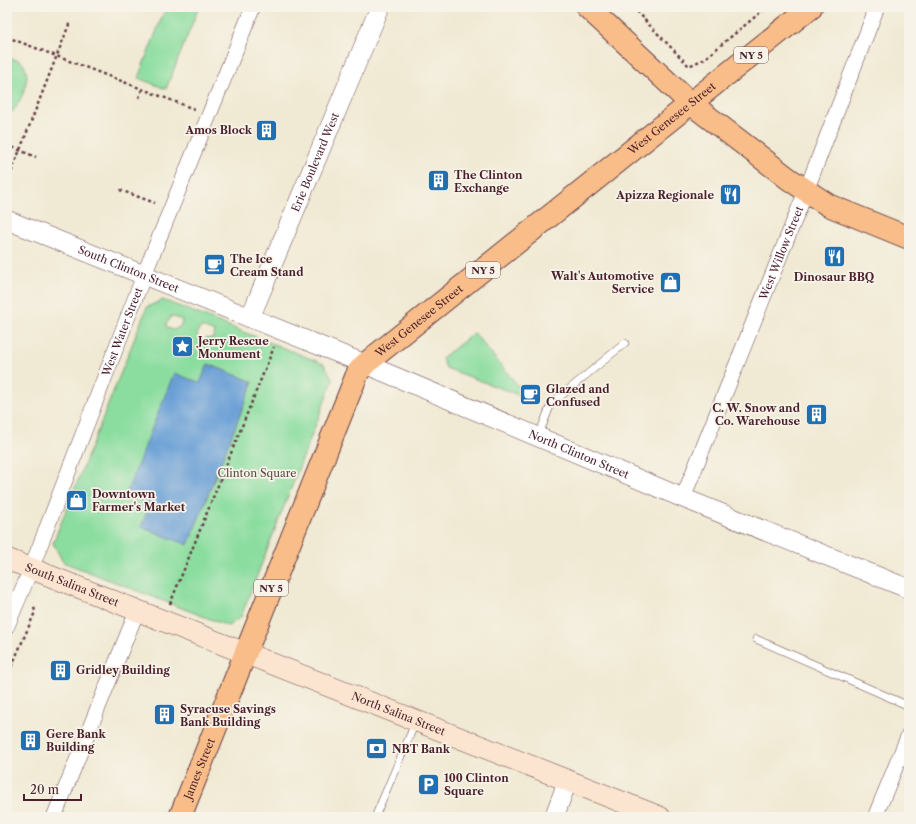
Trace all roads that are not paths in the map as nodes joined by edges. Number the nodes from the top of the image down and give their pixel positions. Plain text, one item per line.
1 (253, 7) edge
2 (380, 7) edge
3 (587, 7) edge
4 (812, 7) edge
5 (877, 7) edge
6 (690, 103) junction
7 (806, 191) junction
8 (7, 220) edge
9 (909, 238) edge
10 (144, 275) junction
11 (250, 318) junction
12 (625, 343) dead end
13 (365, 364) junction
14 (538, 437) junction
15 (683, 498) junction
16 (7, 559) edge
17 (31, 569) junction
18 (909, 589) edge
19 (137, 611) junction
20 (7, 626) edge
21 (756, 639) dead end
22 (245, 653) junction
23 (909, 706) edge
24 (416, 720) junction
25 (909, 734) edge
26 (568, 780) junction
27 (54, 817) edge
28 (180, 817) edge
29 (375, 817) edge
30 (554, 817) edge
31 (660, 817) edge
32 (875, 817) edge

1 - 10 street, West Water Street
2 - 11 street, Erie Boulevard West
3 - 6 main road
4 - 6 main road, West Genesee Street / NY 5
5 - 7 street, West Willow Street
6 - 7 main road
6 - 13 main road, West Genesee Street / NY 5
7 - 9 main road
7 - 15 street, West Willow Street
8 - 10 street, South Clinton Street
10 - 11 street, South Clinton Street
10 - 17 street, West Water Street
11 - 13 street, North Clinton Street
12 - 14 lane
13 - 14 street, North Clinton Street
13 - 22 main road, West Genesee Street / NY 5
14 - 15 street, North Clinton Street
15 - 18 street, North Clinton Street
16 - 17 main road, South Salina Street
17 - 19 main road, South Salina Street
17 - 20 street, West Water Street
19 - 22 main road, North Salina Street
19 - 27 street
21 - 23 lane
22 - 24 main road, North Salina Street
22 - 28 main road, James Street / NY 5
24 - 26 main road, North Salina Street
24 - 29 lane
25 - 32 street
26 - 30 street
26 - 31 main road, North Salina Street

